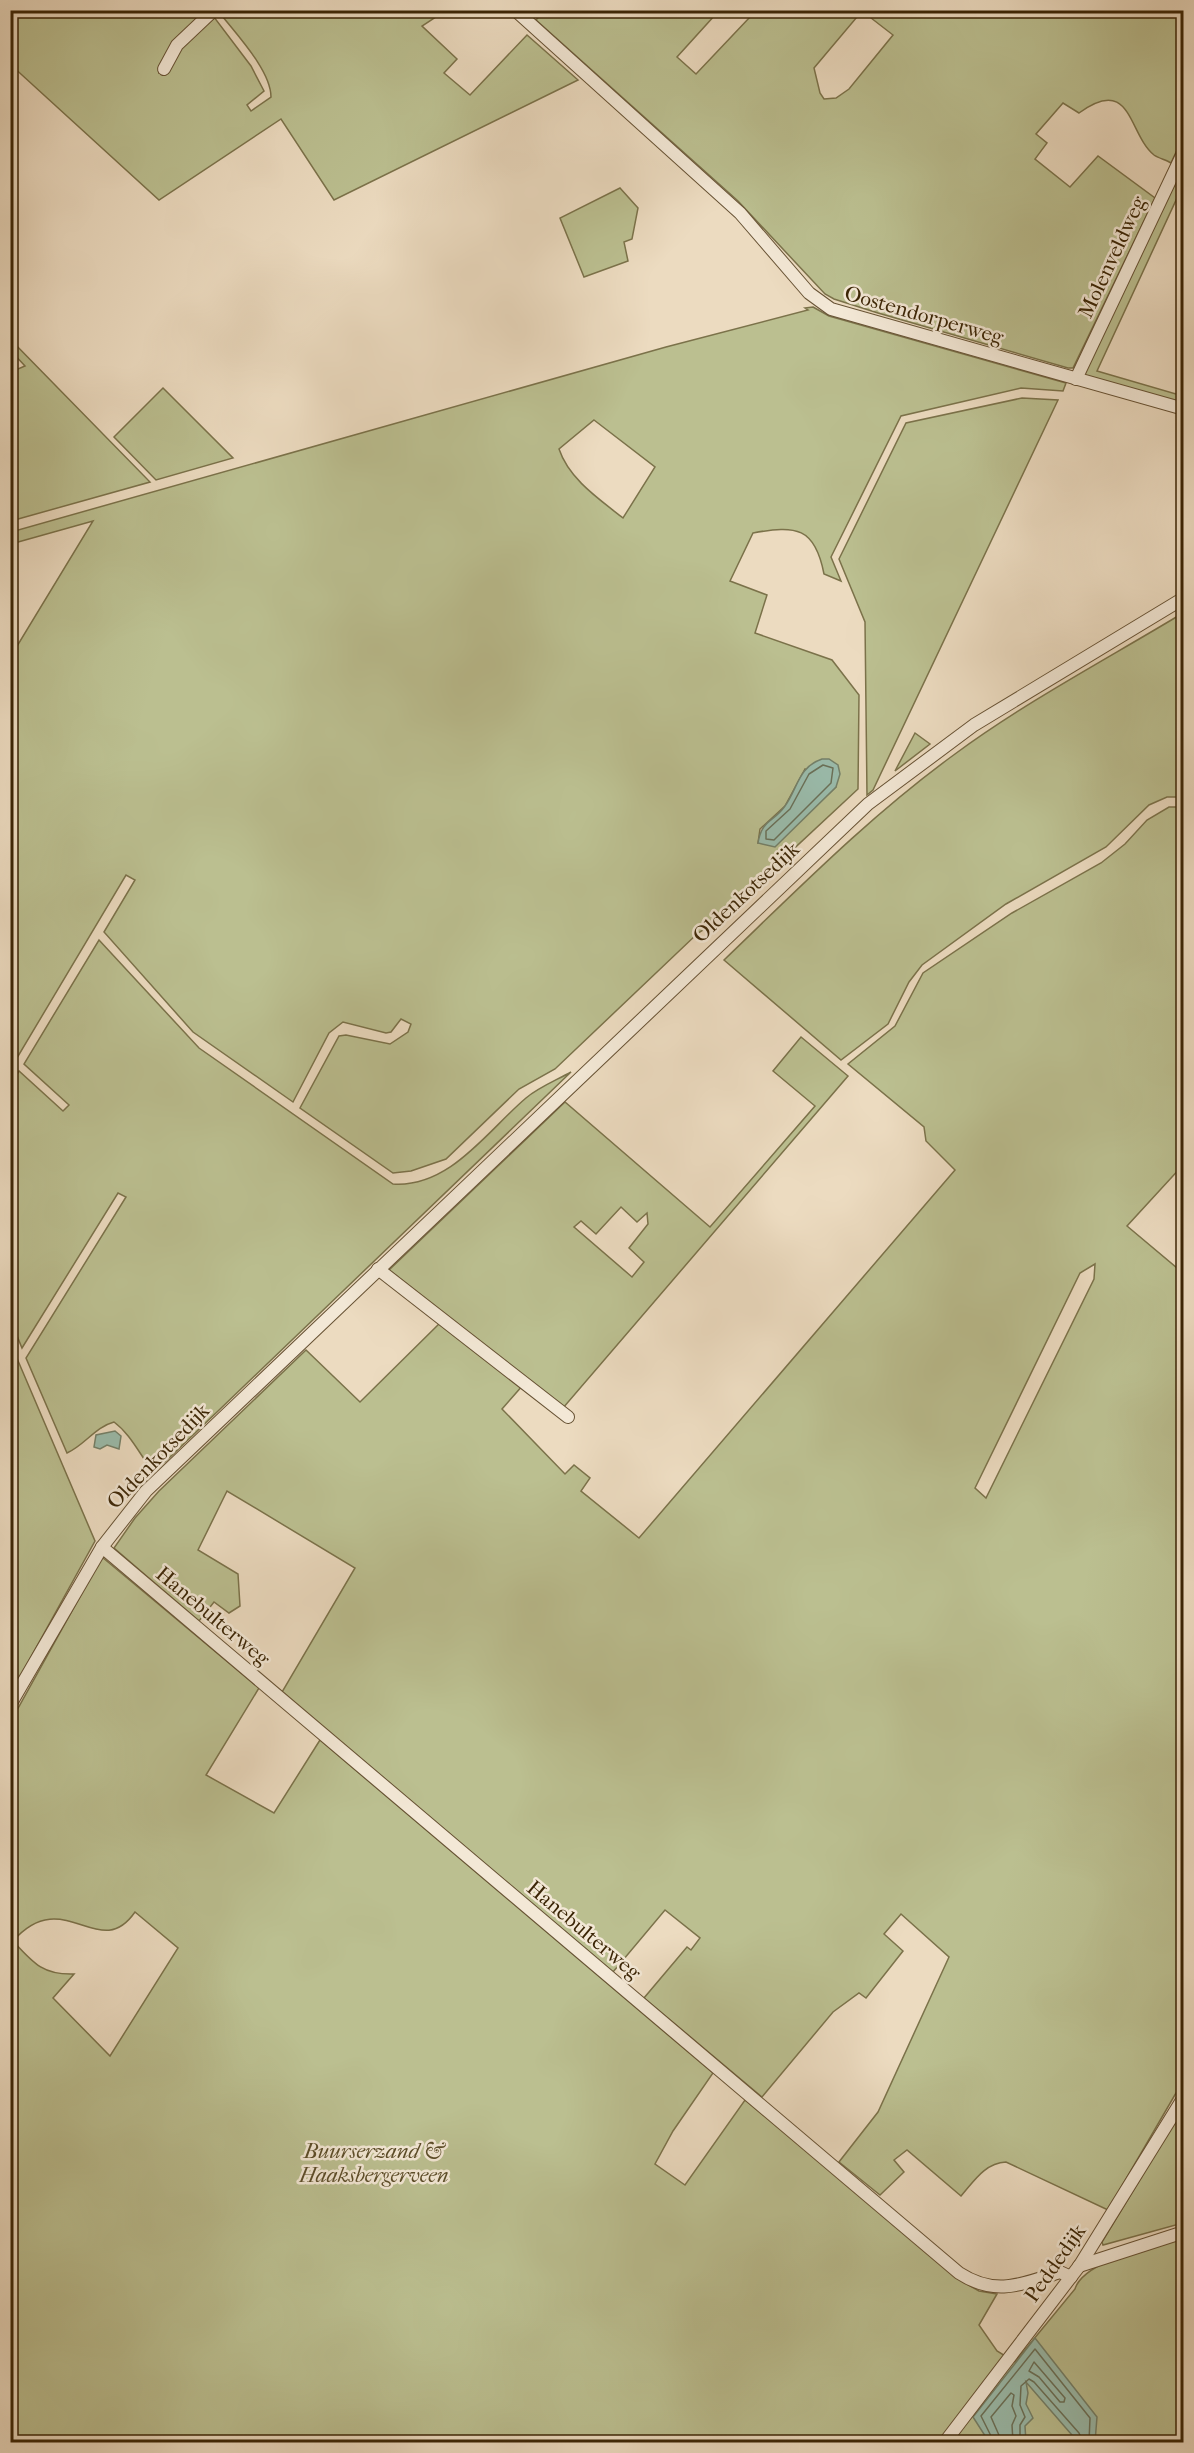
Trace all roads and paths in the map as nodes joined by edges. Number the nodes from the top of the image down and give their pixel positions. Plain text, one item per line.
1 (214, 10) edge
2 (515, 10) edge
3 (164, 69) dead end
4 (1184, 151) edge
5 (1076, 379) junction
6 (1184, 409) edge
7 (1184, 598) edge
8 (378, 1269) junction
9 (568, 1417) dead end
10 (102, 1547) junction
11 (10, 1705) edge
12 (1184, 2097) edge
13 (1184, 2232) edge
14 (1080, 2265) junction
15 (1066, 2275) junction
16 (945, 2442) edge

1 - 3 street
2 - 5 street, Oostendorperweg
4 - 5 street, Molenveldweg
5 - 6 street, Oostendorperweg
7 - 8 street, Oldenkotsedijk
8 - 9 street
8 - 10 street, Oldenkotsedijk
10 - 11 street, Oldenkotsedijk
10 - 15 street, Hanebulterweg
12 - 14 street, Peddedijk
13 - 14 street
14 - 15 street, Peddedijk
15 - 16 street, Peddedijk

